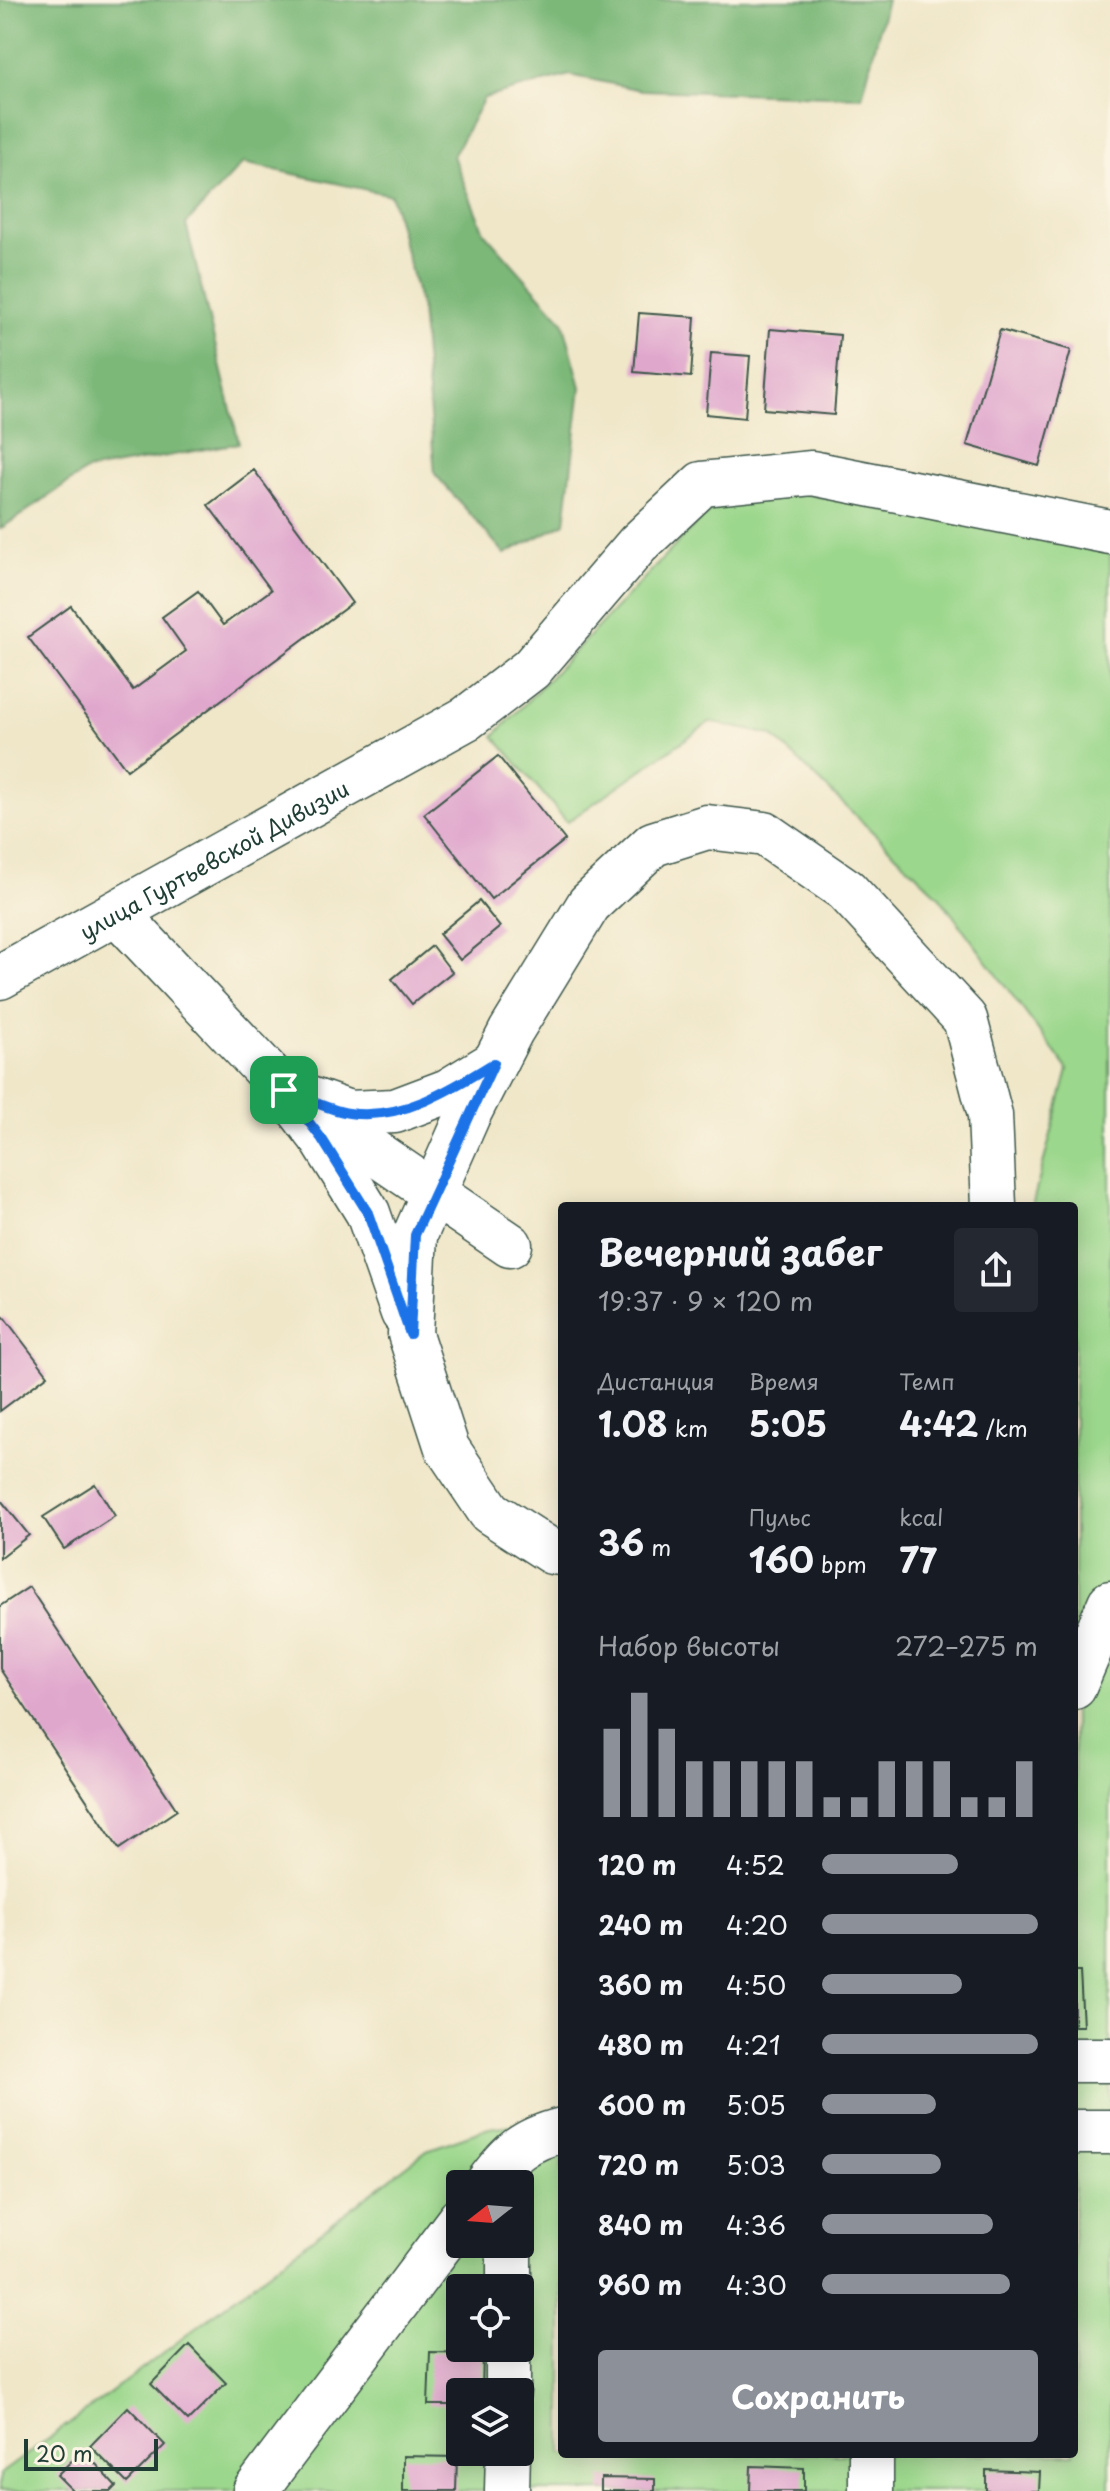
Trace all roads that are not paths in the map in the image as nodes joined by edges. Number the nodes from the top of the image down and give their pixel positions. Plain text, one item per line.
1 (1110, 532) edge
2 (117, 913) junction
3 (0, 977) edge
4 (494, 1063) junction
5 (284, 1090) junction
6 (434, 1193) junction
7 (994, 1202) edge
8 (510, 1245) dead end
9 (410, 1334) junction
10 (558, 1553) edge
11 (1110, 1603) edge
12 (1078, 1678) edge
13 (1078, 2060) edge
14 (1110, 2060) edge
15 (558, 2131) edge
16 (1078, 2132) edge
17 (1110, 2132) edge
18 (506, 2170) edge
19 (446, 2238) edge
20 (871, 2458) edge
21 (508, 2466) edge
22 (255, 2491) edge
23 (507, 2491) edge
24 (871, 2491) edge

1 - 2 street, улица Гуртьевской Дивизии
2 - 3 street, улица Гуртьевской Дивизии
2 - 5 street
4 - 5 street
4 - 6 street
4 - 7 street
5 - 6 street
5 - 9 street
6 - 8 street
6 - 9 street
9 - 10 street
11 - 12 street
13 - 14 street
15 - 18 street
16 - 17 street
19 - 22 street
20 - 24 street
21 - 23 street

